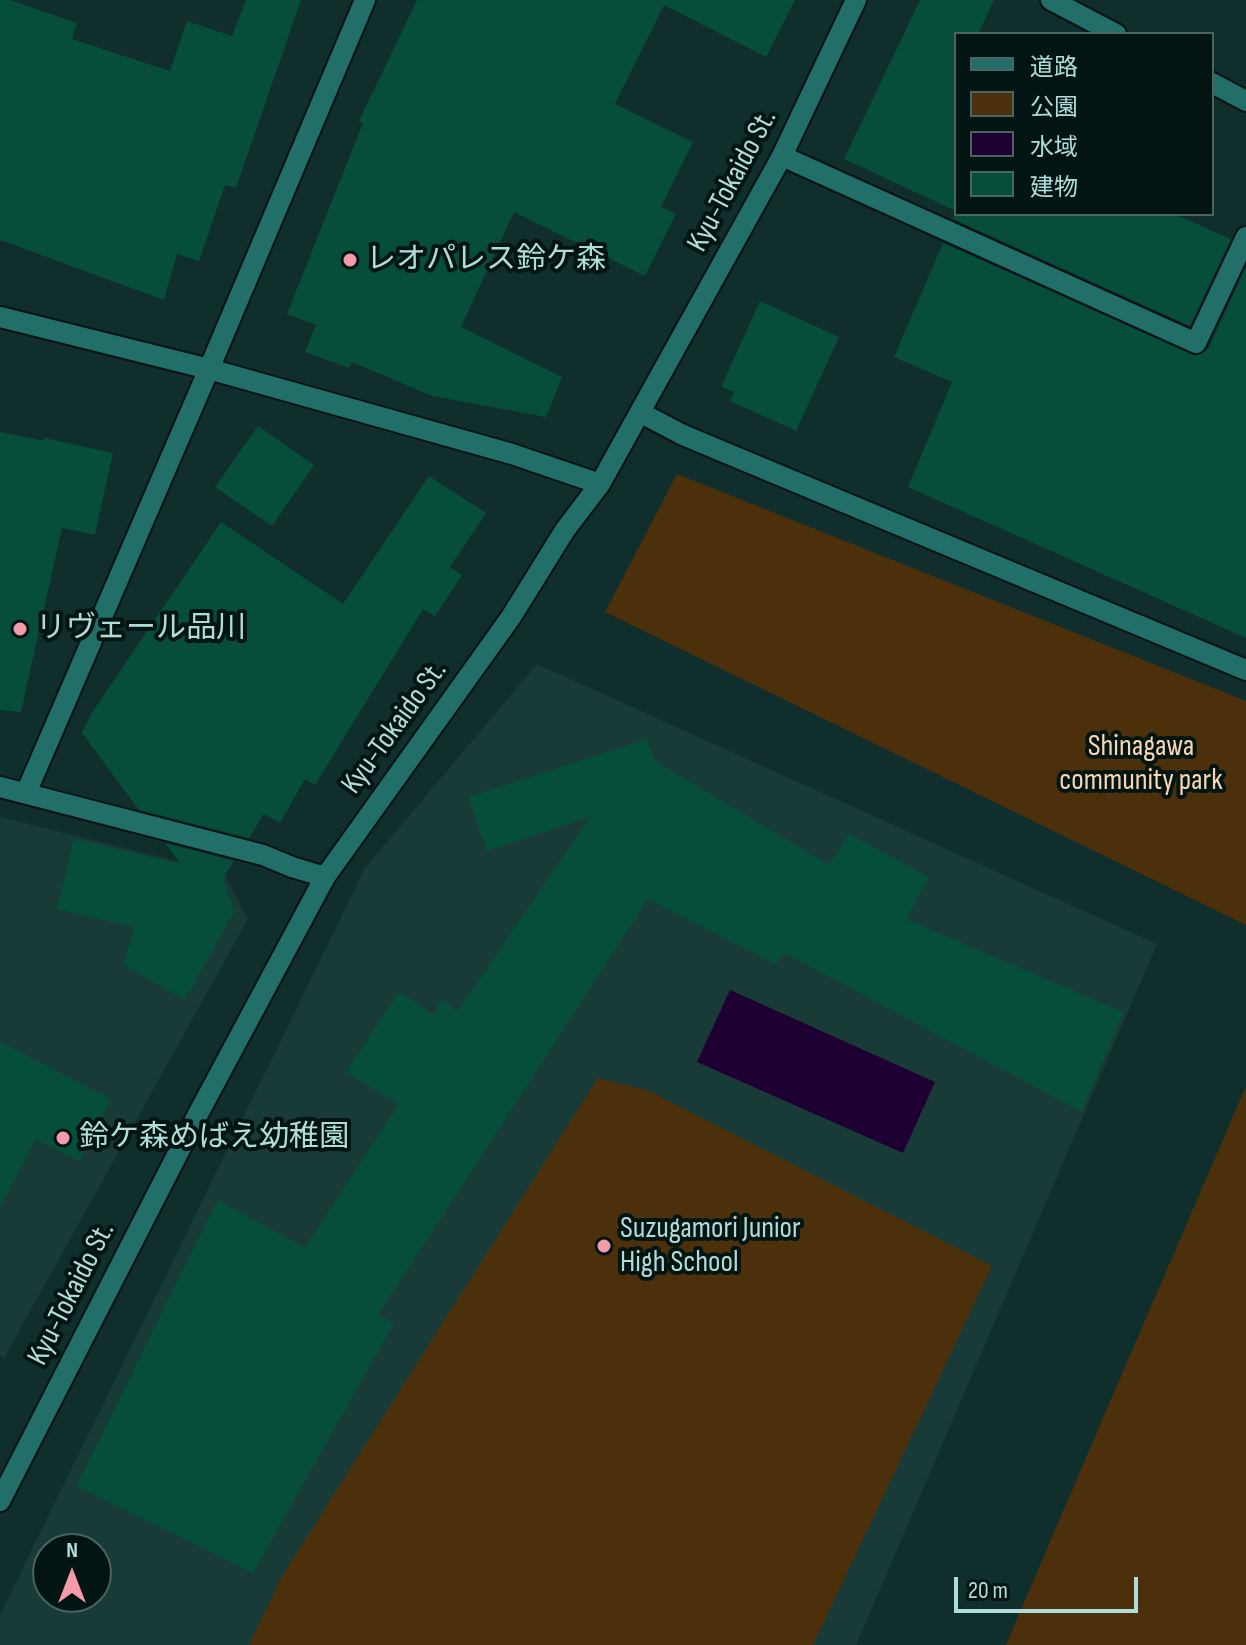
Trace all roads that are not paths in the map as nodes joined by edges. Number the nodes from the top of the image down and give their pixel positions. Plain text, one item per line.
1 (365, 0) edge
2 (856, 0) edge
3 (1051, 0) edge
4 (1112, 32) edge
5 (1214, 84) edge
6 (1246, 101) edge
7 (782, 156) junction
8 (1246, 237) edge
9 (0, 317) edge
10 (209, 369) junction
11 (641, 413) junction
12 (600, 484) junction
13 (1246, 670) edge
14 (0, 787) edge
15 (26, 793) junction
16 (325, 877) junction
17 (0, 1501) edge

1 - 10 street
2 - 7 street, Kyu-Tokaido St.
3 - 4 street
5 - 6 street
7 - 8 street
7 - 11 street, Kyu-Tokaido St.
9 - 10 street
10 - 12 street
10 - 15 street
11 - 12 street, Kyu-Tokaido St.
11 - 13 street
12 - 16 street, Kyu-Tokaido St.
14 - 15 street
15 - 16 street
16 - 17 street, Kyu-Tokaido St.

